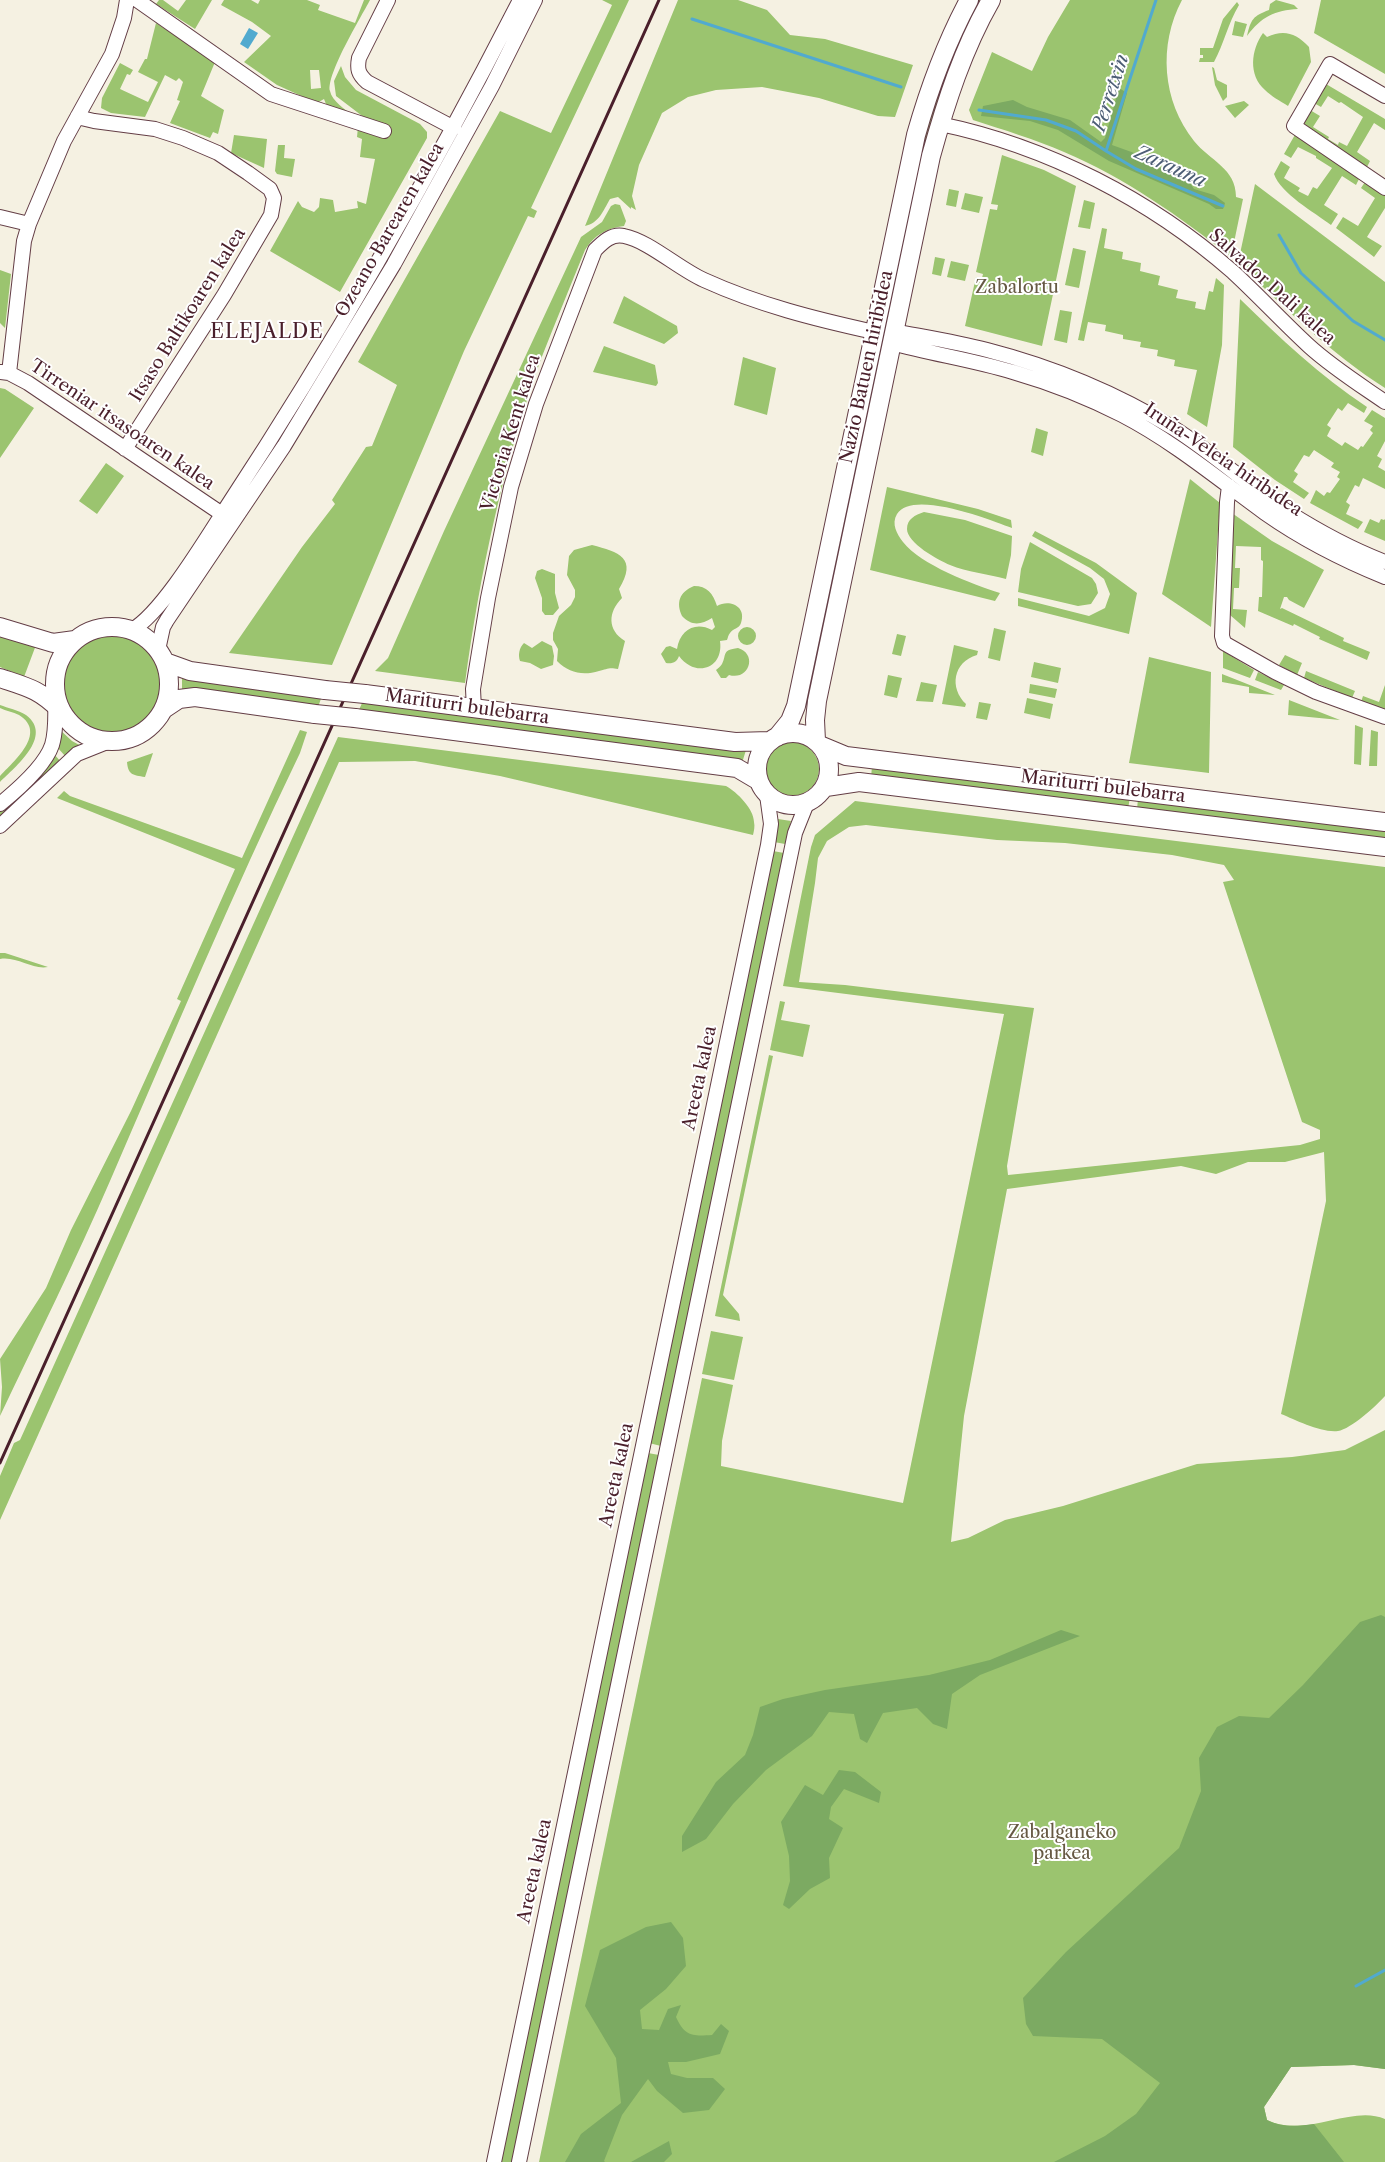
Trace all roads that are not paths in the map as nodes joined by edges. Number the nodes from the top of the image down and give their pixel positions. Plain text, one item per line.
1 (127, 0) edge
2 (137, 0) edge
3 (388, 0) edge
4 (520, 0) edge
5 (535, 0) edge
6 (969, 0) edge
7 (991, 0) edge
8 (1385, 96) edge
9 (77, 117) junction
10 (940, 124) junction
11 (454, 128) junction
12 (384, 132) dead end
13 (1385, 188) edge
14 (0, 217) edge
15 (29, 224) junction
16 (874, 332) junction
17 (893, 337) junction
18 (4, 372) edge
19 (1385, 402) edge
20 (125, 449) junction
21 (1229, 486) junction
22 (222, 514) junction
23 (1385, 562) edge
24 (1385, 577) edge
25 (0, 627) edge
26 (132, 630) junction
27 (75, 640) junction
28 (162, 656) junction
29 (0, 678) edge
30 (58, 703) junction
31 (164, 709) junction
32 (474, 709) junction
33 (1385, 717) edge
34 (773, 739) junction
35 (107, 742) junction
36 (819, 743) junction
37 (826, 786) junction
38 (763, 788) junction
39 (807, 803) junction
40 (0, 804) edge
41 (1385, 822) edge
42 (0, 826) edge
43 (1385, 847) edge
44 (494, 2162) edge
45 (519, 2162) edge

1 - 9 street
2 - 12 street
3 - 11 street
4 - 11 street, Ozeano Barearen kalea
5 - 28 street, Ozeano Barearen kalea
6 - 16 main road, Nazio Batuen hiribidea
7 - 10 main road, Nazio Batuen hiribidea
8 - 13 street
9 - 15 street
9 - 20 street, Itsaso Baltikoaren kalea
10 - 17 main road, Nazio Batuen hiribidea
10 - 19 street, Salvador Dali kalea
11 - 22 street, Ozeano Barearen kalea
14 - 15 street
15 - 18 street
16 - 32 street, Victoria Kent kalea
16 - 34 main road, Nazio Batuen hiribidea
17 - 21 street, Iruña-Veleia hiribidea
17 - 23 street, Iruña-Veleia hiribidea
17 - 36 main road, Nazio Batuen hiribidea
18 - 20 street, Tirreniar itsasoaren kalea
20 - 22 street, Tirreniar itsasoaren kalea
21 - 24 street, Iruña-Veleia hiribidea
21 - 33 street
22 - 26 street, Ozeano Barearen kalea
25 - 27 main road
26 - 27 main road
26 - 28 main road
27 - 30 main road
28 - 31 main road
28 - 32 main road, Mariturri bulebarra, bridge
29 - 30 main road
30 - 35 main road
30 - 40 street
31 - 35 main road
31 - 38 main road, Mariturri bulebarra, bridge
32 - 34 main road, Mariturri bulebarra
34 - 36 main road
34 - 38 main road
35 - 42 street
36 - 37 main road
36 - 41 main road, Mariturri bulebarra
37 - 39 main road
37 - 43 main road, Mariturri bulebarra
38 - 39 main road
38 - 44 street, Areeta kalea
39 - 45 street

